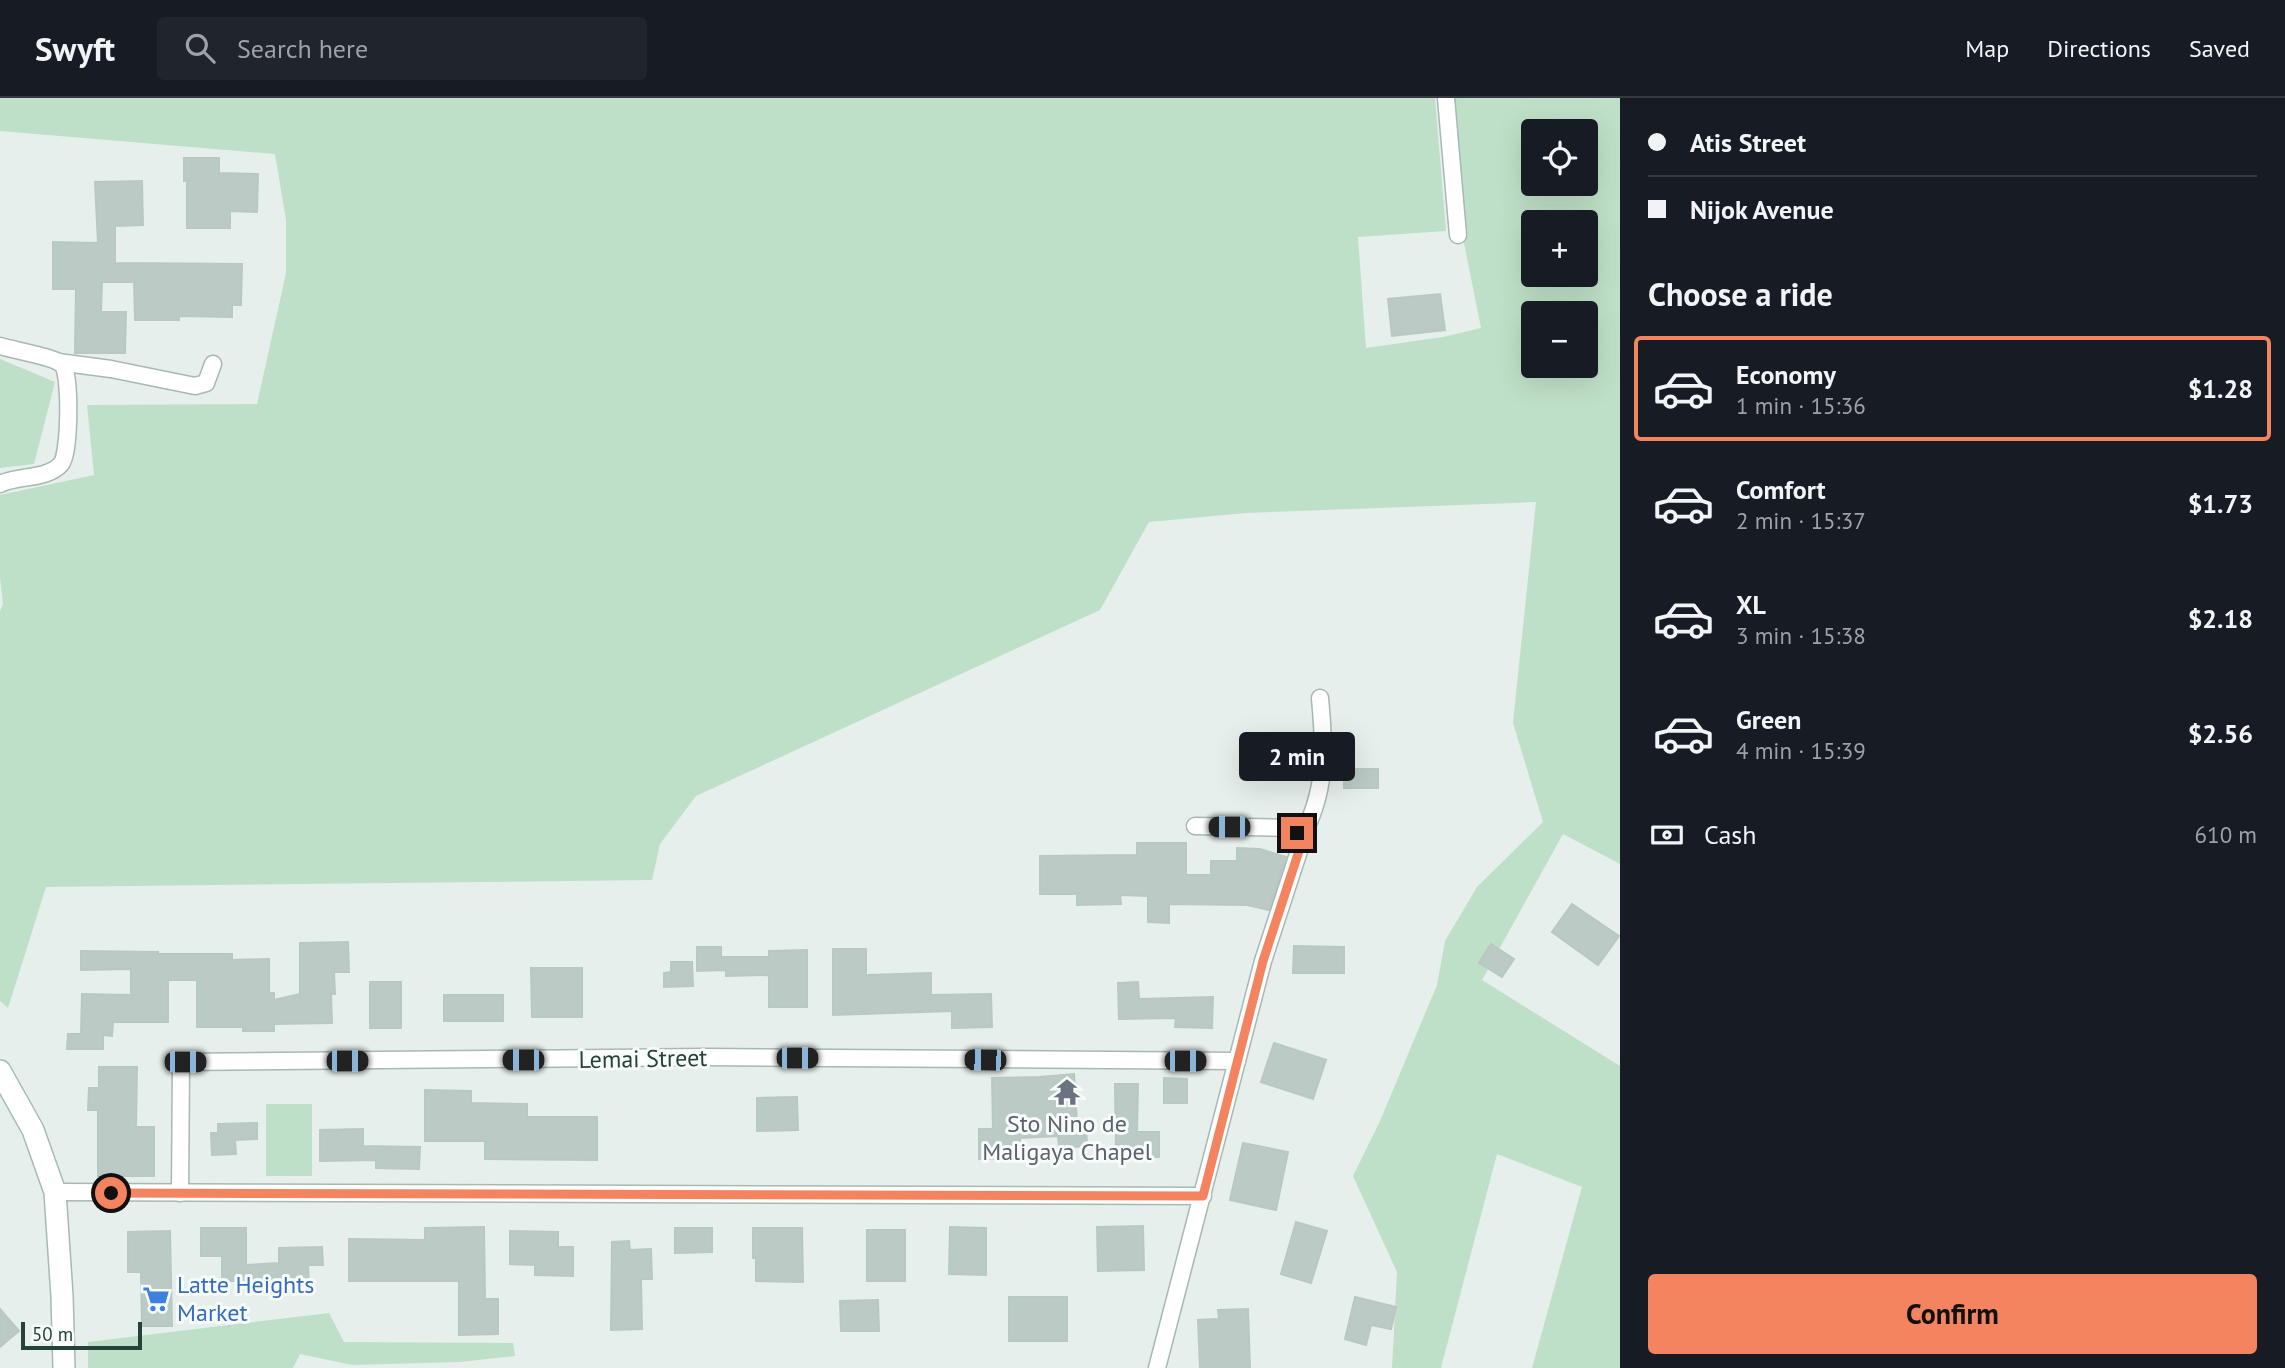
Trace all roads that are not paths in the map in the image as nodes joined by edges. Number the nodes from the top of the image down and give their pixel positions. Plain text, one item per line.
1 (1446, 98) edge
2 (1458, 235) dead end
3 (0, 346) edge
4 (58, 362) junction
5 (213, 364) dead end
6 (0, 484) edge
7 (1320, 698) dead end
8 (1195, 826) dead end
9 (1300, 840) junction
10 (1237, 1061) junction
11 (0, 1071) edge
12 (55, 1192) junction
13 (180, 1193) junction
14 (1203, 1196) junction
15 (64, 1368) edge
16 (1157, 1368) edge

1 - 2 street
3 - 4 street
4 - 5 street
4 - 6 street
7 - 9 street
8 - 9 street
9 - 10 street
10 - 13 street, Lemai Street
10 - 14 street
11 - 12 main road
12 - 13 street
12 - 15 main road
13 - 14 street
14 - 16 street

